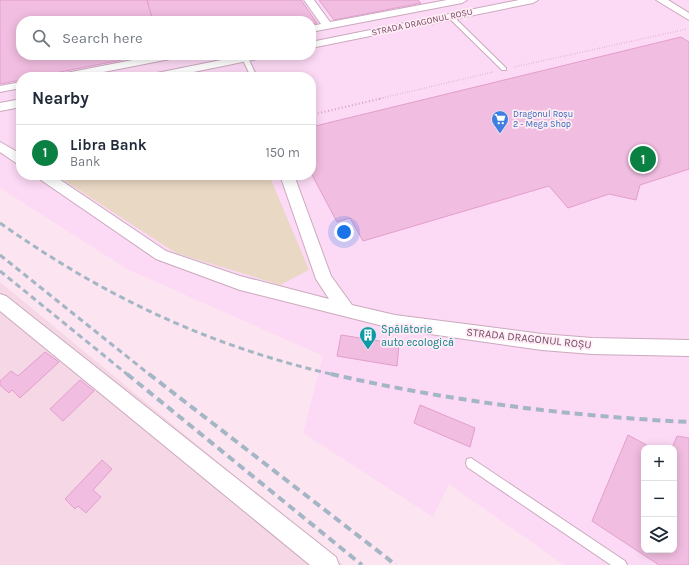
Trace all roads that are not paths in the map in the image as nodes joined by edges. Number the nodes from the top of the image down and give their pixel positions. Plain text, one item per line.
1 (310, 0) edge
2 (462, 0) edge
3 (533, 0) edge
4 (661, 0) edge
5 (426, 3) edge
6 (450, 16) junction
7 (689, 17) edge
8 (327, 26) junction
9 (316, 28) edge
10 (316, 44) edge
11 (149, 60) edge
12 (235, 60) edge
13 (246, 60) edge
14 (504, 70) dead end
15 (87, 72) edge
16 (176, 72) edge
17 (252, 72) edge
18 (16, 86) edge
19 (0, 89) edge
20 (16, 104) edge
21 (0, 107) edge
22 (0, 146) edge
23 (16, 157) edge
24 (53, 180) edge
25 (289, 180) edge
26 (3, 308) edge
27 (348, 311) junction
28 (689, 348) edge
29 (471, 463) dead end
30 (328, 565) edge
31 (621, 565) edge

1 - 8 street
2 - 5 street
3 - 6 street, STRADA DRAGONUL ROȘU
4 - 7 street
5 - 8 street
6 - 10 street, STRADA DRAGONUL ROȘU
6 - 14 lane
8 - 9 street
11 - 15 street
12 - 16 street
13 - 17 lane
18 - 19 street
20 - 21 street
22 - 23 street
24 - 27 street, STRADA DRAGONUL ROȘU
25 - 27 street
26 - 30 street
27 - 28 street, STRADA DRAGONUL ROȘU
29 - 31 lane

